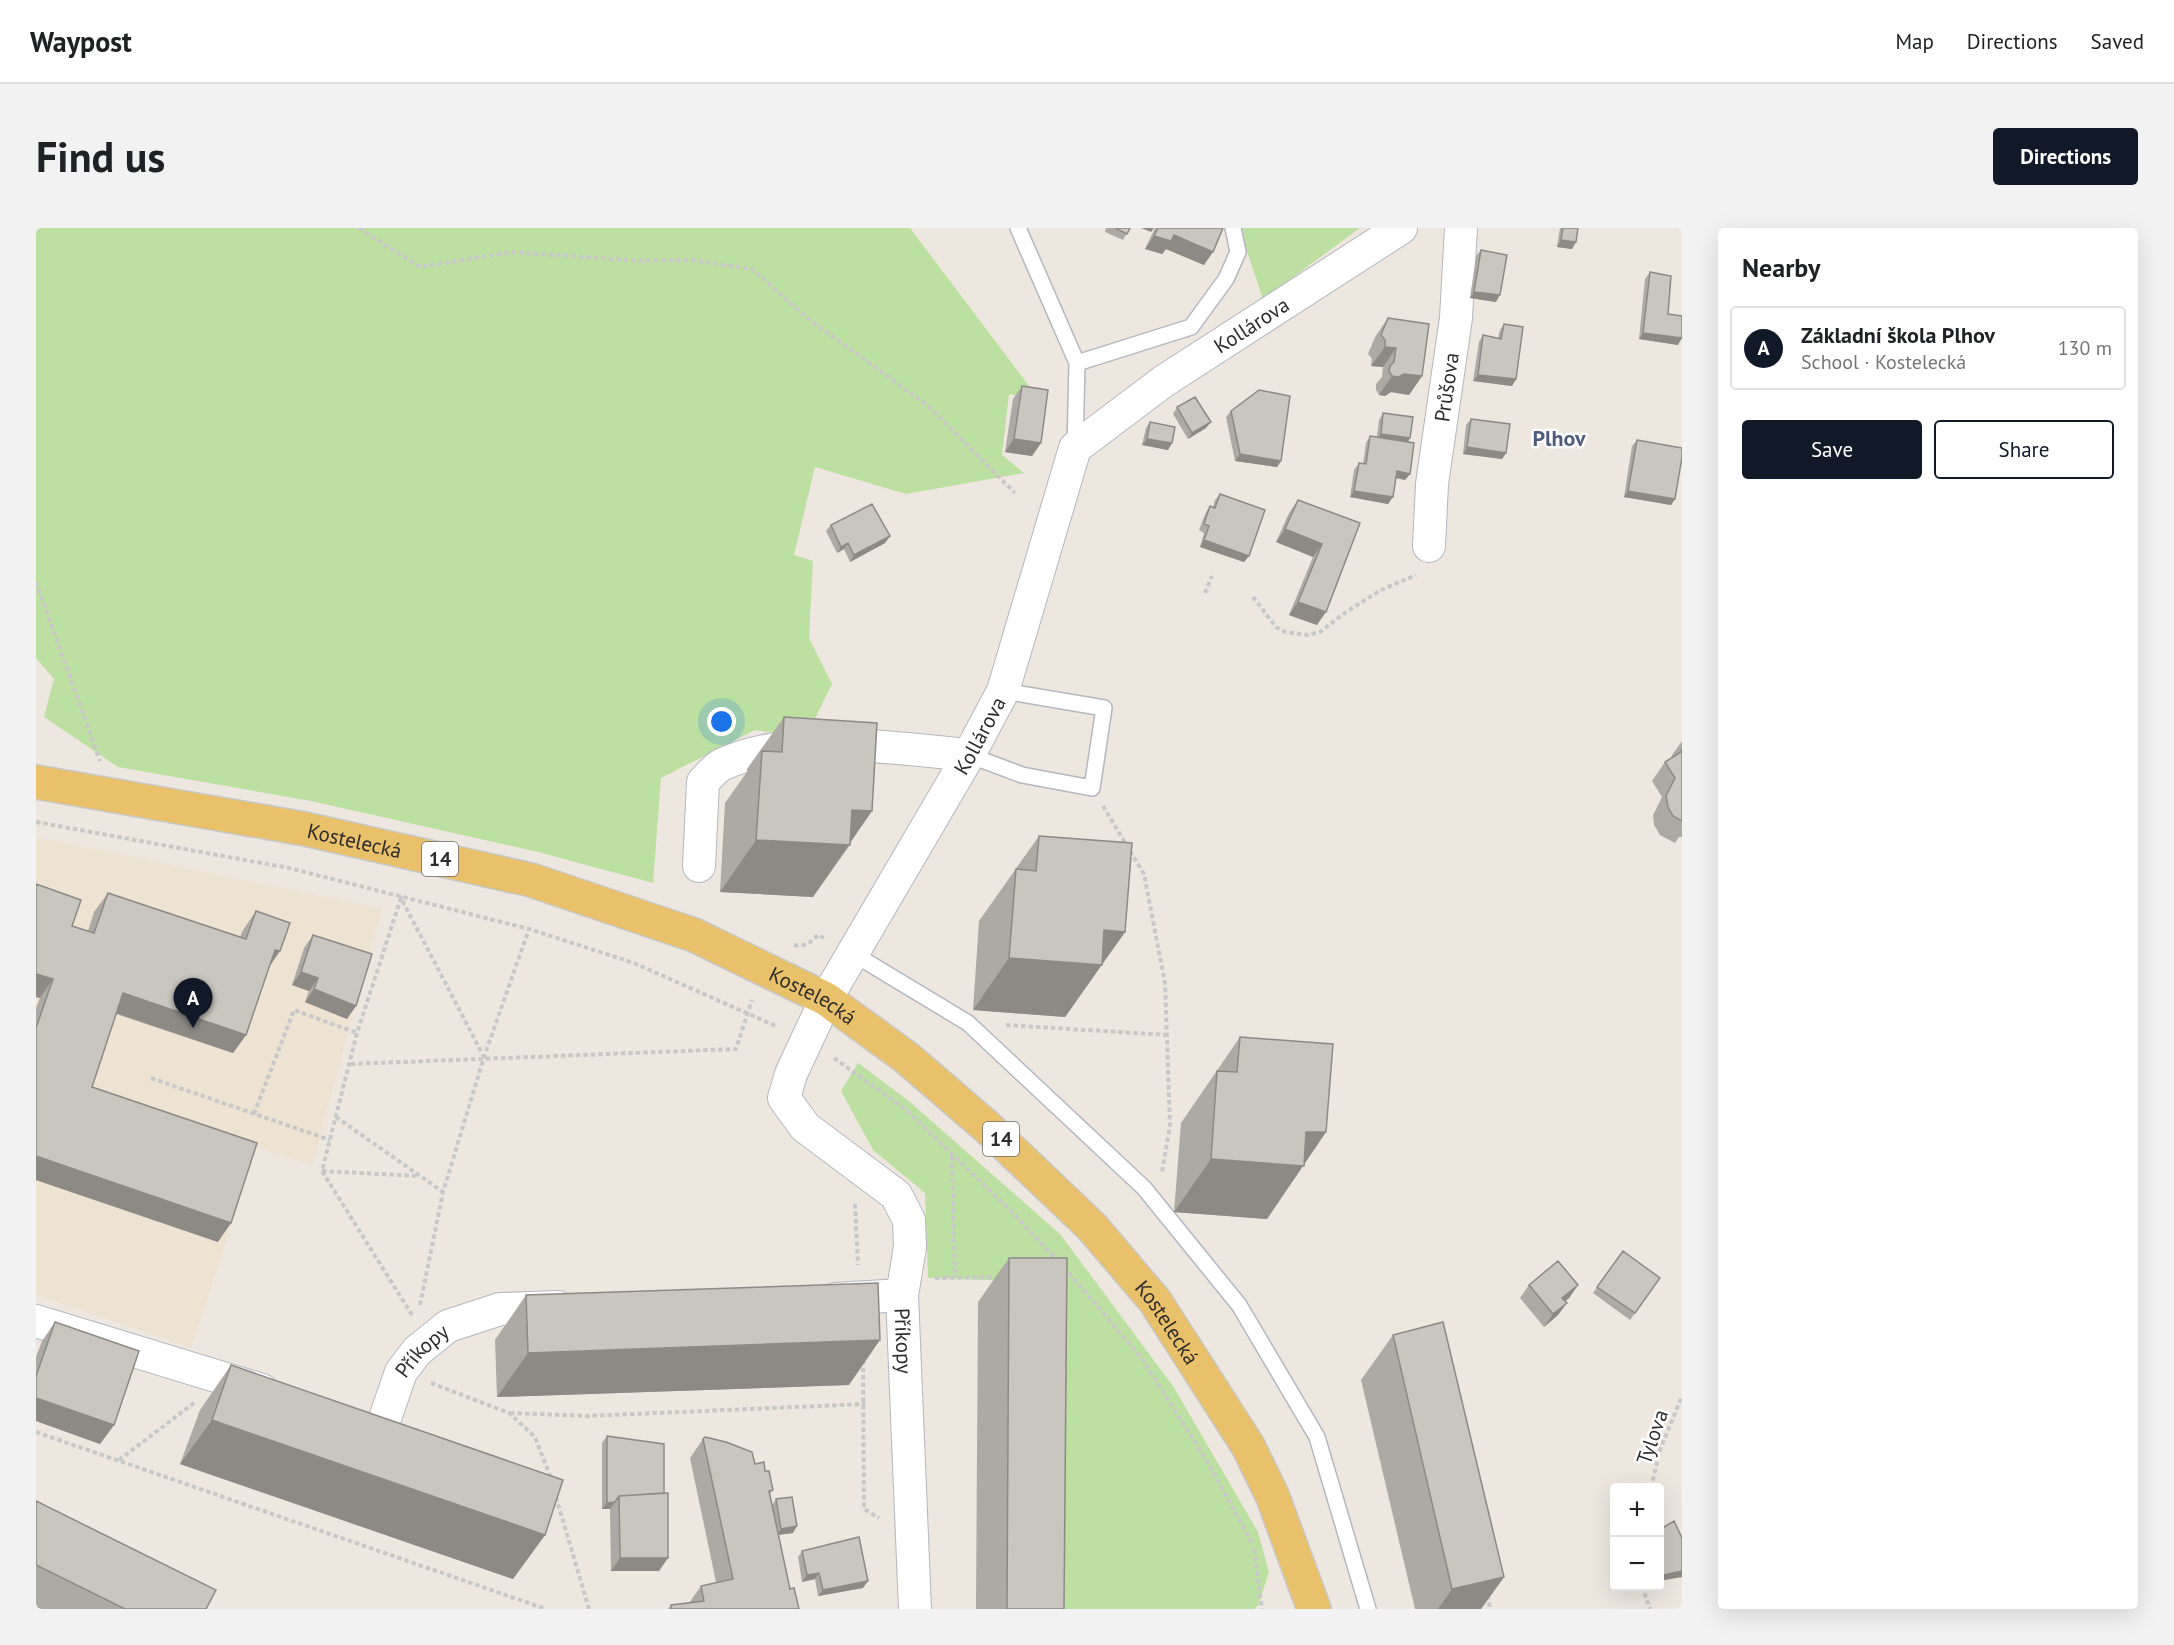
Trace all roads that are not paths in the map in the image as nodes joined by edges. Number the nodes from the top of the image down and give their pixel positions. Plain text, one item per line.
1 (1018, 228) edge
2 (1233, 228) edge
3 (1401, 228) edge
4 (1461, 228) edge
5 (1077, 363) junction
6 (1076, 448) junction
7 (1425, 560) road end
8 (1003, 692) junction
9 (969, 755) junction
10 (36, 782) edge
11 (699, 866) dead end
12 (852, 953) junction
13 (826, 999) junction
14 (903, 1287) junction
15 (812, 1300) edge
16 (584, 1306) edge
17 (36, 1321) edge
18 (293, 1399) edge
19 (382, 1427) edge
20 (915, 1609) edge
21 (1314, 1609) edge
22 (1368, 1609) edge

1 - 5 lane, Kollárova
2 - 5 lane
3 - 6 street, Kollárova
4 - 7 street, Průšova
5 - 6 lane, Kollárova
6 - 8 street, Kollárova
8 - 9 street, Kollárova
8 - 9 lane
9 - 11 street
9 - 12 street, Kollárova
10 - 13 main road, Kostelecká / 14
12 - 13 street, Kollárova
12 - 22 lane
13 - 14 street, Kollárova
13 - 21 main road, Kostelecká / 14
14 - 15 street, Příkopy
14 - 20 street, Příkopy
16 - 19 street, Příkopy
17 - 18 street

